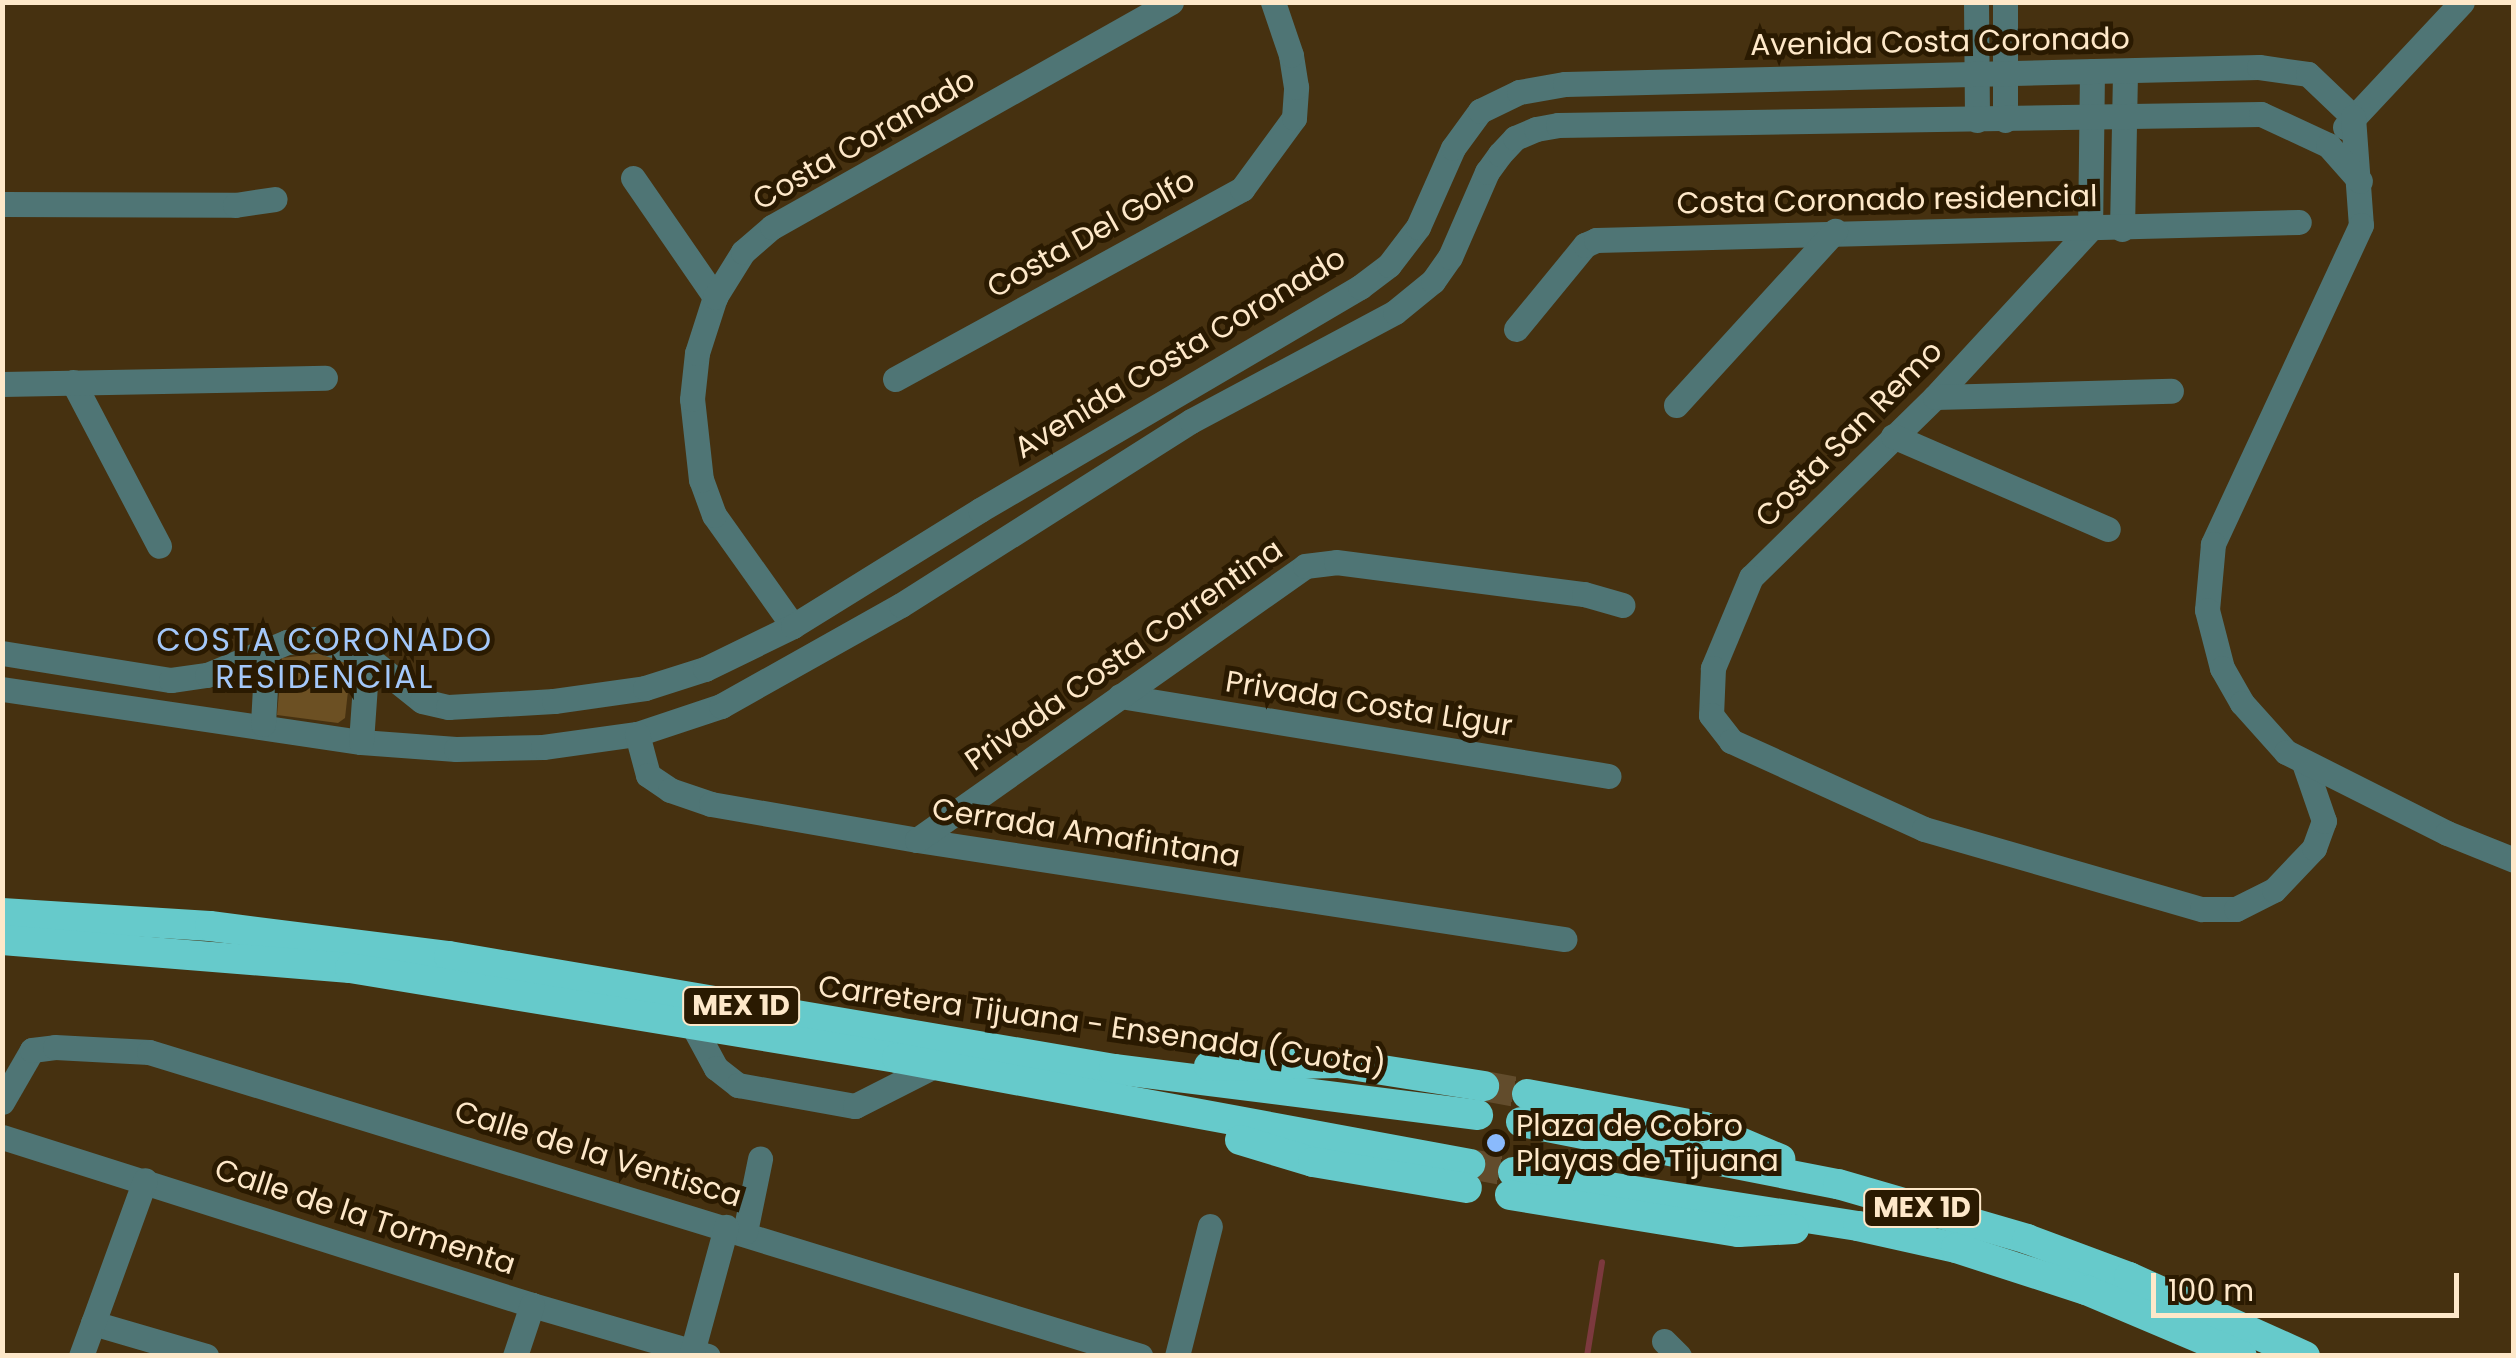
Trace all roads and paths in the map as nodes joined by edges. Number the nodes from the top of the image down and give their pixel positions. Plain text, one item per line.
1 (1171, 2) edge
2 (1273, 2) edge
3 (1976, 2) edge
4 (2005, 2) edge
5 (2462, 2) edge
6 (2005, 71) junction
7 (2092, 71) junction
8 (1977, 72) junction
9 (2125, 72) junction
10 (2354, 117) junction
11 (2092, 119) junction
12 (2124, 119) junction
13 (1977, 120) junction
14 (2006, 120) junction
15 (2328, 145) junction
16 (633, 178) dead end
17 (2361, 181) junction
18 (276, 199) dead end
19 (2, 204) edge
20 (2299, 222) dead end
21 (2090, 229) junction
22 (2122, 229) junction
23 (1835, 231) junction
24 (715, 297) junction
25 (1516, 329) dead end
26 (325, 378) dead end
27 (895, 379) dead end
28 (73, 382) junction
29 (2, 384) edge
30 (2170, 391) dead end
31 (1935, 398) junction
32 (1676, 405) dead end
33 (1893, 436) junction
34 (980, 510) junction
35 (2108, 529) dead end
36 (1000, 541) junction
37 (159, 546) dead end
38 (1622, 605) dead end
39 (793, 626) junction
40 (267, 650) junction
41 (2, 652) edge
42 (367, 657) junction
43 (2, 690) edge
44 (1120, 696) junction
45 (263, 724) junction
46 (636, 734) junction
47 (361, 742) junction
48 (2304, 763) junction
49 (1608, 776) dead end
50 (916, 840) junction
51 (2514, 860) edge
52 (2, 913) edge
53 (1564, 939) dead end
54 (2, 940) edge
55 (692, 1024) junction
56 (934, 1066) junction
57 (1481, 1101) tunnel mouth
58 (2, 1102) edge
59 (1524, 1108) tunnel mouth
60 (2, 1137) edge
61 (760, 1159) dead end
62 (1468, 1176) tunnel mouth
63 (145, 1180) junction
64 (1512, 1183) tunnel mouth
65 (1210, 1226) dead end
66 (736, 1230) junction
67 (532, 1304) junction
68 (93, 1324) junction
69 (697, 1354) edge
70 (82, 1356) edge
71 (206, 1356) edge
72 (516, 1356) edge
73 (1140, 1356) edge
74 (1177, 1356) edge
75 (2242, 1356) edge
76 (2305, 1356) edge

1 - 24 street, Costa Coranado
2 - 27 street, Costa Del Golfo
3 - 8 street
4 - 6 street
5 - 10 street
6 - 7 street, Avenida Costa Coronado
6 - 8 street, Avenida Costa Coronado
6 - 14 street
7 - 9 street, Avenida Costa Coronado
7 - 11 street
8 - 13 street
8 - 34 street, Avenida Costa Coronado
9 - 10 street, Avenida Costa Coronado
9 - 12 street
10 - 15 street
10 - 17 street
11 - 12 street
11 - 14 street
11 - 21 street
12 - 15 street
12 - 22 street
13 - 14 street
13 - 36 street
15 - 17 street
16 - 24 street
17 - 48 street
18 - 19 street
20 - 22 street, Costa Coronado residencial
21 - 22 street, Costa Coronado residencial
21 - 23 street, Costa Coronado residencial
21 - 31 street, Costa San Remo
23 - 25 street, Costa Coronado residencial
23 - 32 street
24 - 39 street, Costa Coranado
26 - 28 street
28 - 29 street
28 - 37 street
30 - 31 street
31 - 33 street, Costa San Remo
33 - 35 street
33 - 48 street, Costa San Remo
34 - 36 street
34 - 39 street, Avenida Costa Coronado
36 - 46 street
38 - 44 street, Privada Costa Correntina
39 - 42 street, Avenida Costa Coronado
40 - 41 street, Avenida Costa Coronado
40 - 42 street, Avenida Costa Coronado
40 - 45 street
42 - 47 street
43 - 45 street
44 - 49 street, Privada Costa Ligur
44 - 50 street, Privada Costa Correntina
45 - 47 street
46 - 47 street
46 - 50 street, Cerrada Amafintana
48 - 51 street
50 - 53 street, Cerrada Amafintana
52 - 57 highway, Carretera Tijuana - Ensenada (Cuota) / MEX 1D
54 - 55 highway, Carretera Tijuana - Ensenada (Cuota) / MEX 1D
55 - 56 highway, Carretera Tijuana - Ensenada (Cuota) / MEX 1D
55 - 56 street
56 - 62 highway, Carretera Tijuana - Ensenada (Cuota) / MEX 1D
58 - 66 street, Calle de la Ventisca
59 - 76 highway, MEX 1D
60 - 63 street, Calle de la Tormenta
61 - 66 street
63 - 67 street, Calle de la Tormenta
63 - 68 street
64 - 75 highway, MEX 1D
65 - 74 street
66 - 69 street
66 - 73 street, Calle de la Ventisca
67 - 69 street, Calle de la Tormenta
67 - 72 street
68 - 70 street
68 - 71 street

